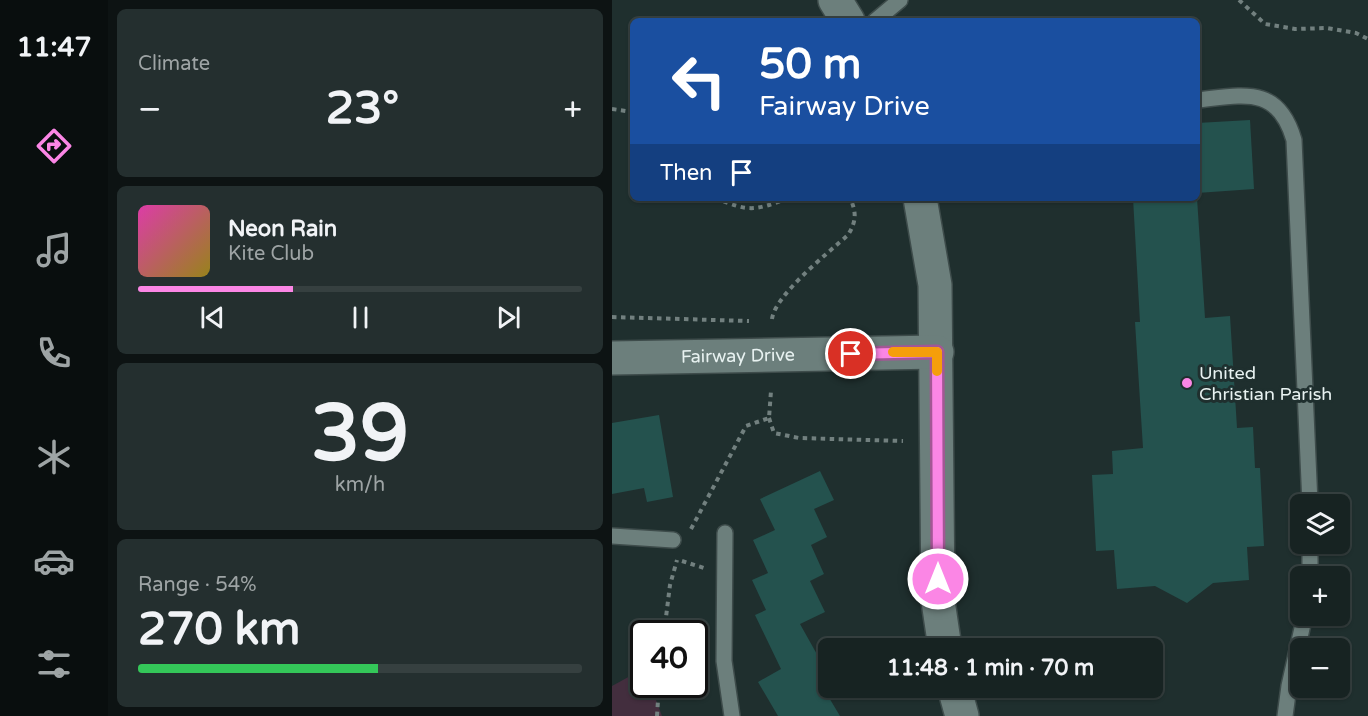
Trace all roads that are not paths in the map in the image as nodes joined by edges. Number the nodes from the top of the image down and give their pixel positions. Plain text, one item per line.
1 (835, 0) edge
2 (900, 0) edge
3 (846, 18) edge
4 (879, 18) edge
5 (1200, 100) edge
6 (921, 201) edge
7 (937, 352) junction
8 (612, 358) edge
9 (1310, 494) edge
10 (725, 533) dead end
11 (612, 536) edge
12 (677, 545) road end
13 (1303, 626) edge
14 (944, 638) edge
15 (957, 698) edge
16 (732, 716) edge
17 (962, 716) edge
18 (1285, 716) edge

1 - 3 street
2 - 4 lane
5 - 9 lane
6 - 7 street
7 - 8 street, Fairway Drive
7 - 14 street
10 - 16 lane
11 - 12 lane
13 - 18 lane
15 - 17 street

